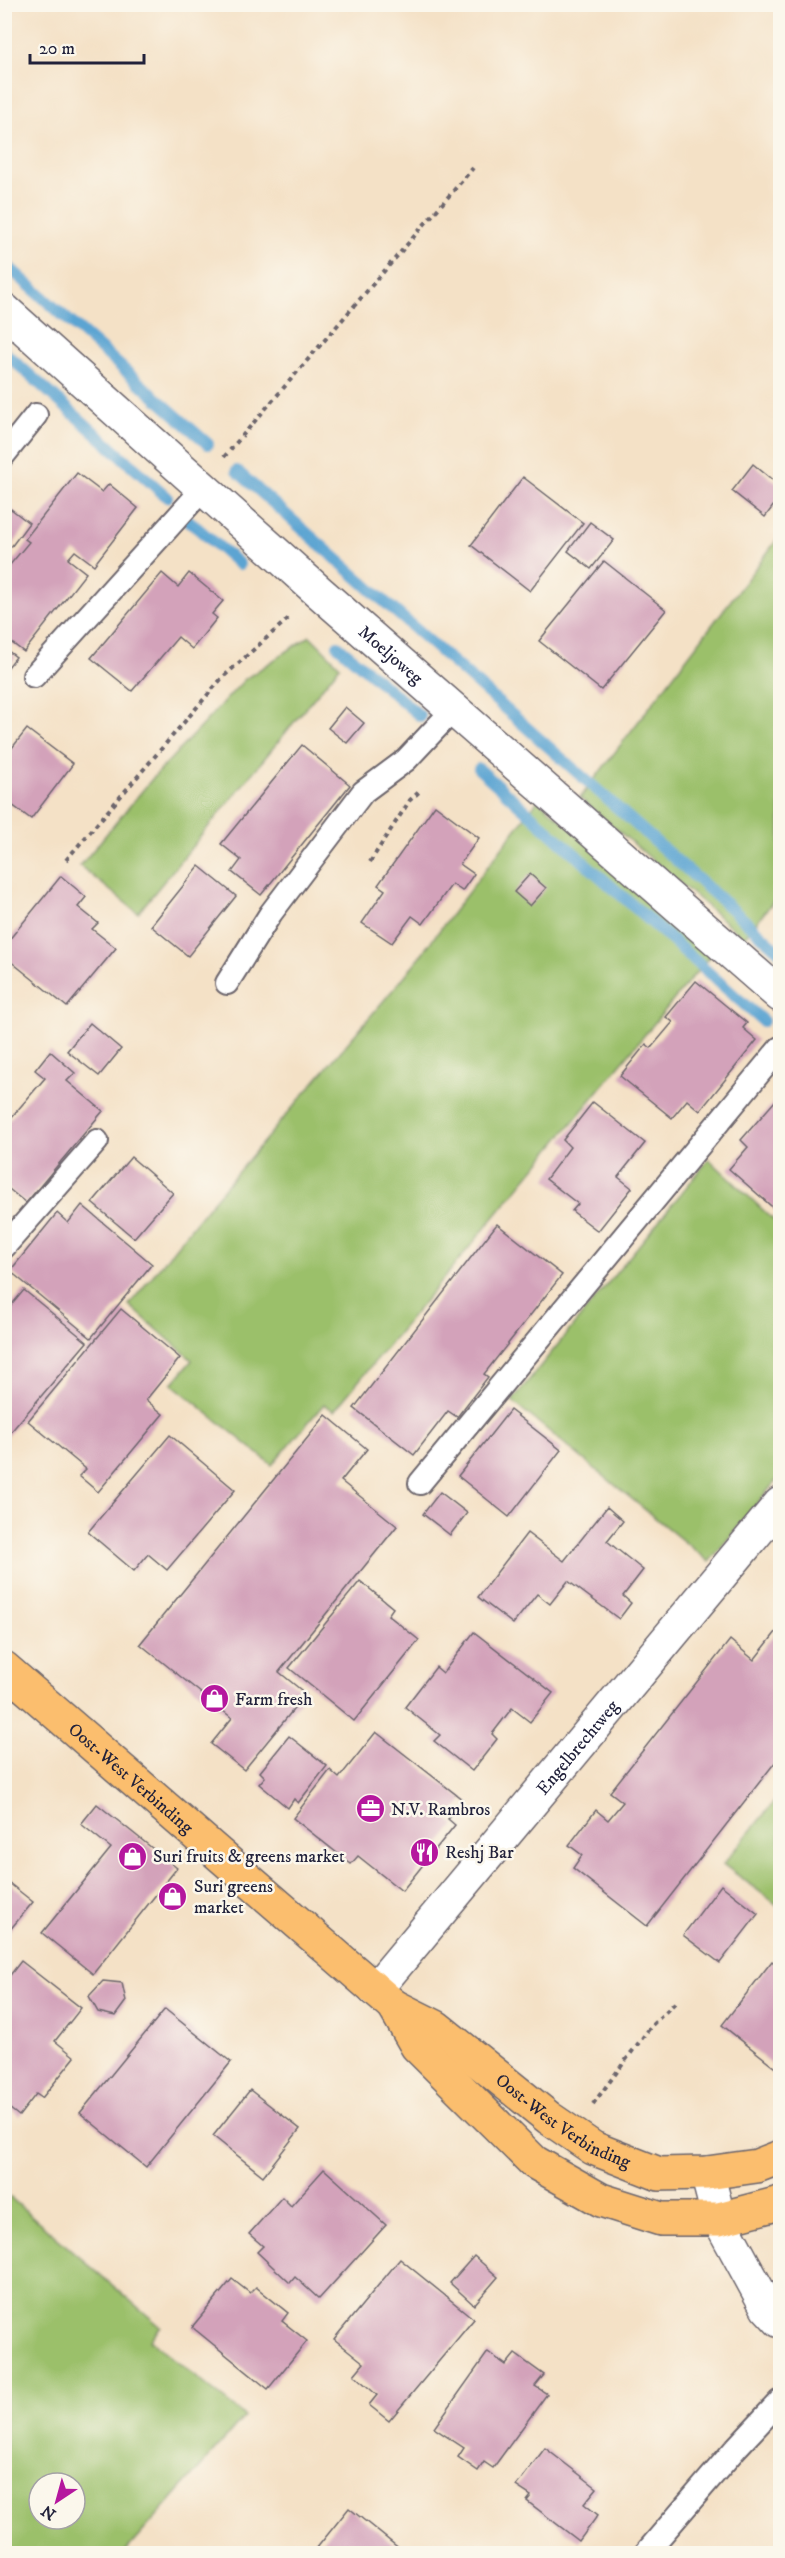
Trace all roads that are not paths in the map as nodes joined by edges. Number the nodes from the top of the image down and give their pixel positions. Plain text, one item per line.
1 (4, 310) edge
2 (36, 415) dead end
3 (4, 455) edge
4 (202, 487) junction
5 (34, 676) dead end
6 (454, 709) junction
7 (227, 983) dead end
8 (780, 994) edge
9 (780, 1048) edge
10 (97, 1141) dead end
11 (4, 1247) edge
12 (420, 1483) dead end
13 (780, 1504) edge
14 (4, 1668) edge
15 (384, 1998) junction
16 (780, 2157) edge
17 (707, 2173) junction
18 (780, 2203) edge
19 (719, 2219) junction
20 (780, 2321) edge
21 (780, 2401) edge
22 (645, 2553) edge

1 - 4 street, Moeljoweg
2 - 3 lane
4 - 5 lane
4 - 6 street, Moeljoweg
6 - 7 lane
6 - 8 street, Moeljoweg
9 - 12 lane
10 - 11 lane
13 - 15 street, Engelbrechtweg
14 - 15 main road, Oost-West Verbinding
15 - 17 main road, Oost-West Verbinding
15 - 19 main road, Oost-West Verbinding
16 - 17 main road, Oost-West Verbinding
17 - 19 street
18 - 19 main road, Oost-West Verbinding
19 - 20 street
21 - 22 lane

